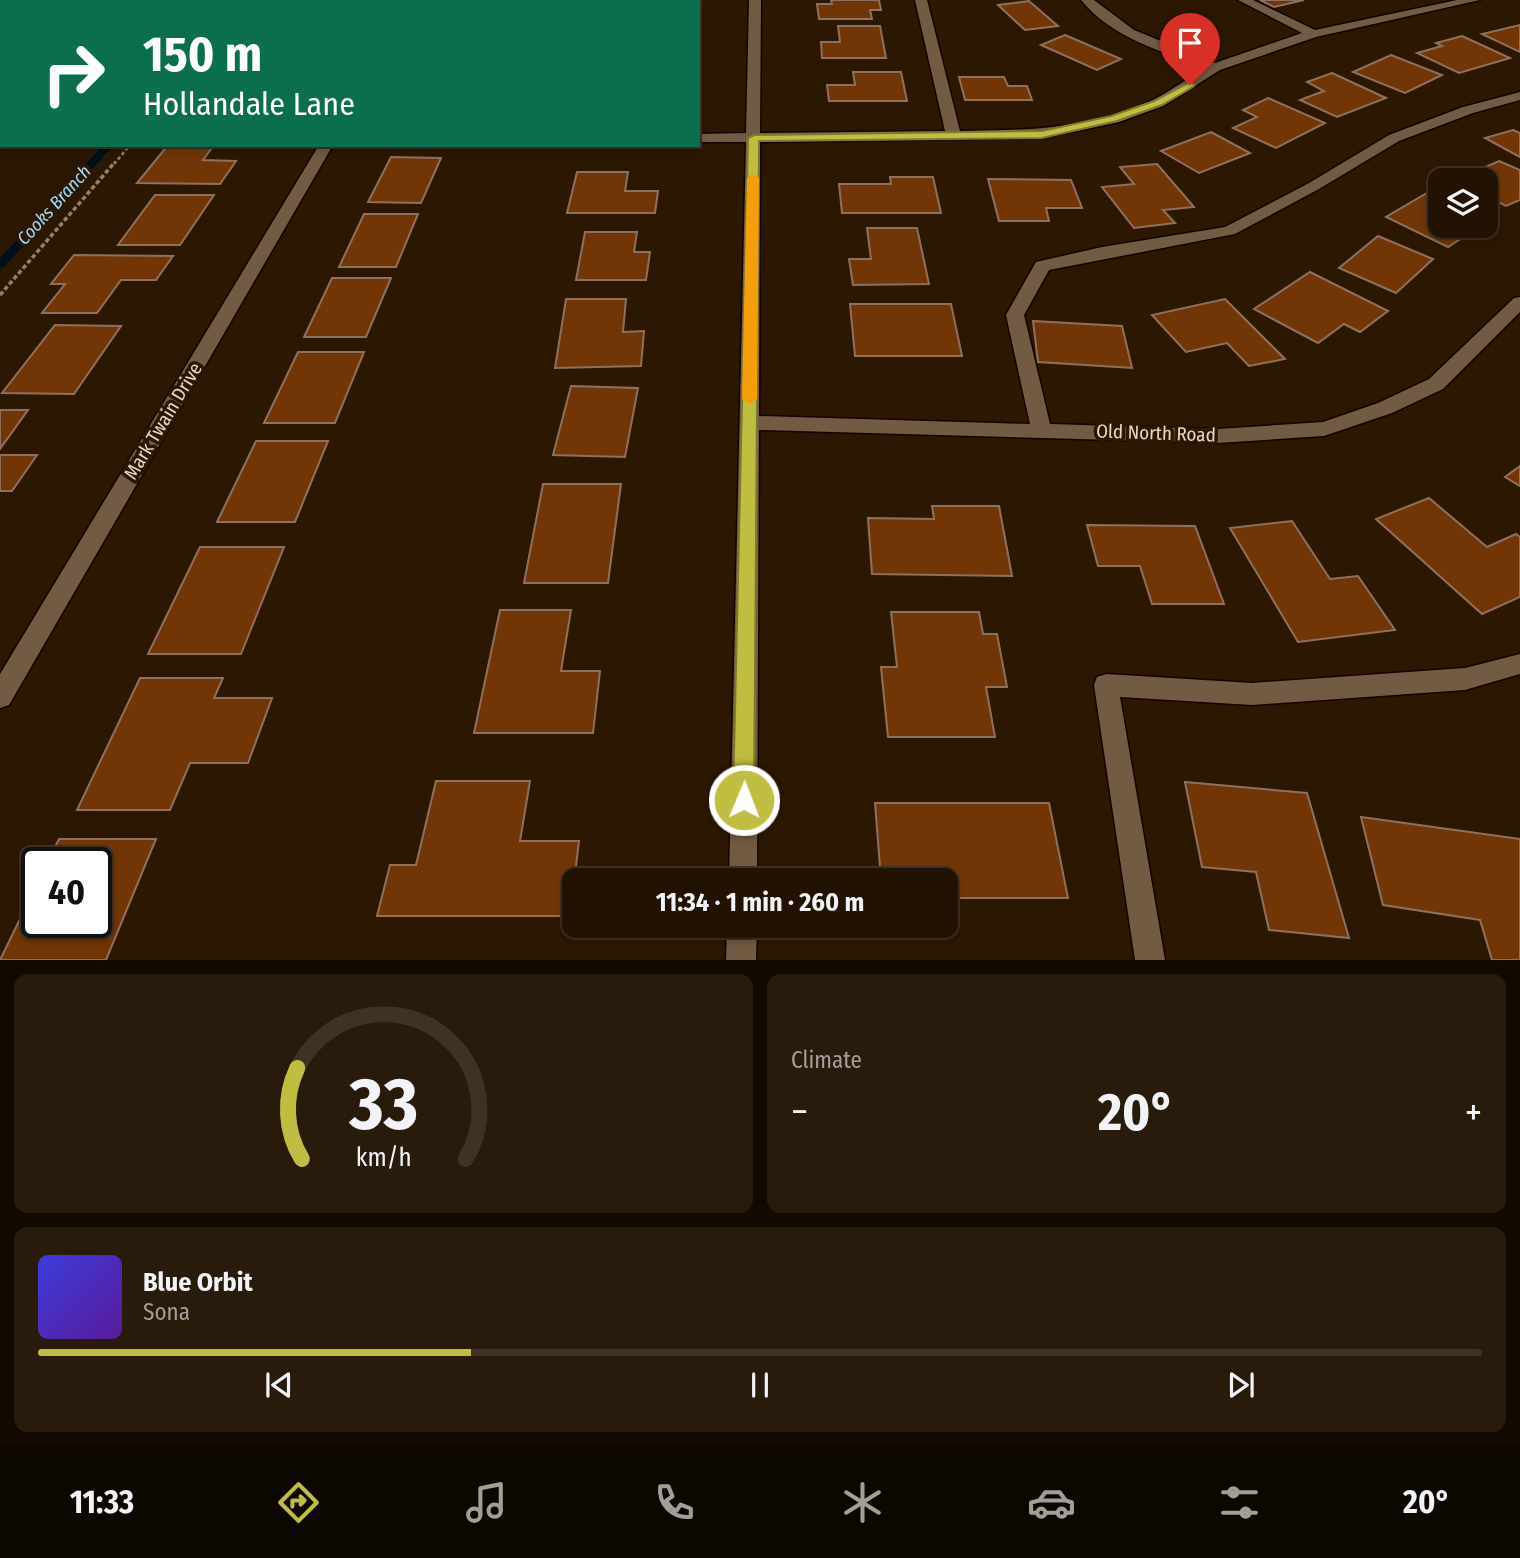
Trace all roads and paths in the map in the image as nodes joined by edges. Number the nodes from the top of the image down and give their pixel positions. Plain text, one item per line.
1 (755, 0) edge
2 (921, 0) edge
3 (1087, 0) edge
4 (1244, 0) edge
5 (1474, 0) edge
6 (1313, 34) junction
7 (1215, 67) junction
8 (1520, 96) edge
9 (954, 137) junction
10 (700, 138) edge
11 (754, 138) junction
12 (128, 147) edge
13 (325, 147) edge
14 (0, 295) edge
15 (1520, 302) edge
16 (749, 423) junction
17 (1041, 430) junction
18 (1520, 664) edge
19 (0, 697) edge
20 (743, 868) edge
21 (742, 938) edge
22 (741, 960) edge
23 (1150, 960) edge

1 - 11 street
2 - 9 street
3 - 7 street
4 - 6 street
5 - 6 street
6 - 7 street
7 - 9 street
8 - 17 street
9 - 11 street
10 - 11 street
11 - 16 street
12 - 14 path
13 - 19 street, Mark Twain Drive
15 - 17 street, Old North Road
16 - 17 street, Old North Road
16 - 20 street
18 - 23 street
21 - 22 street

